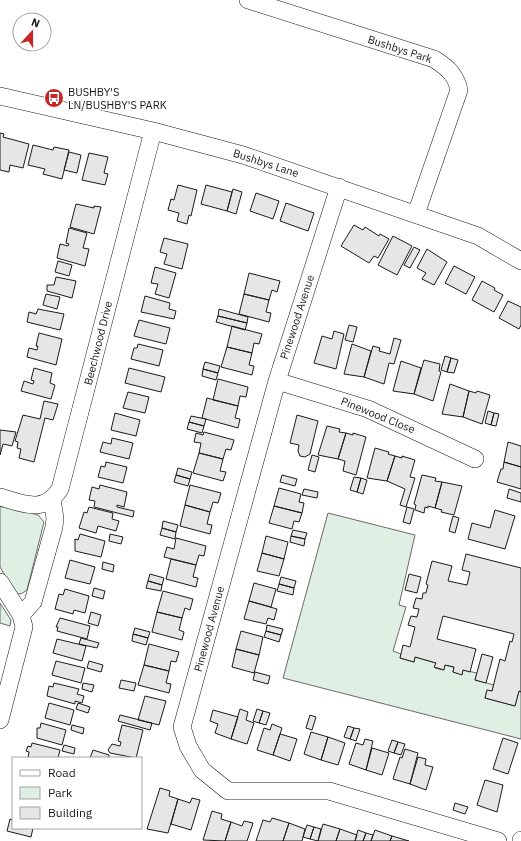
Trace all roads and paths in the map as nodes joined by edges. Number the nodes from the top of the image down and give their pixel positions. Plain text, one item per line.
1 (248, 0) edge
2 (0, 96) edge
3 (153, 131) junction
4 (339, 187) junction
5 (416, 214) junction
6 (521, 261) edge
7 (276, 381) junction
8 (475, 460) dead end
9 (0, 497) edge
10 (52, 500) junction
11 (0, 582) edge
12 (21, 615) junction
13 (0, 720) edge
14 (498, 841) edge

1 - 5 street, Bushbys Park
2 - 3 street, Bushbys Lane
3 - 4 street, Bushbys Lane
3 - 10 street, Beechwood Drive
4 - 5 street, Bushbys Lane
4 - 7 street, Pinewood Avenue
5 - 6 street, Bushbys Lane
7 - 8 street, Pinewood Close
7 - 14 street, Pinewood Avenue
9 - 10 street
10 - 12 street
11 - 12 street
12 - 13 street

